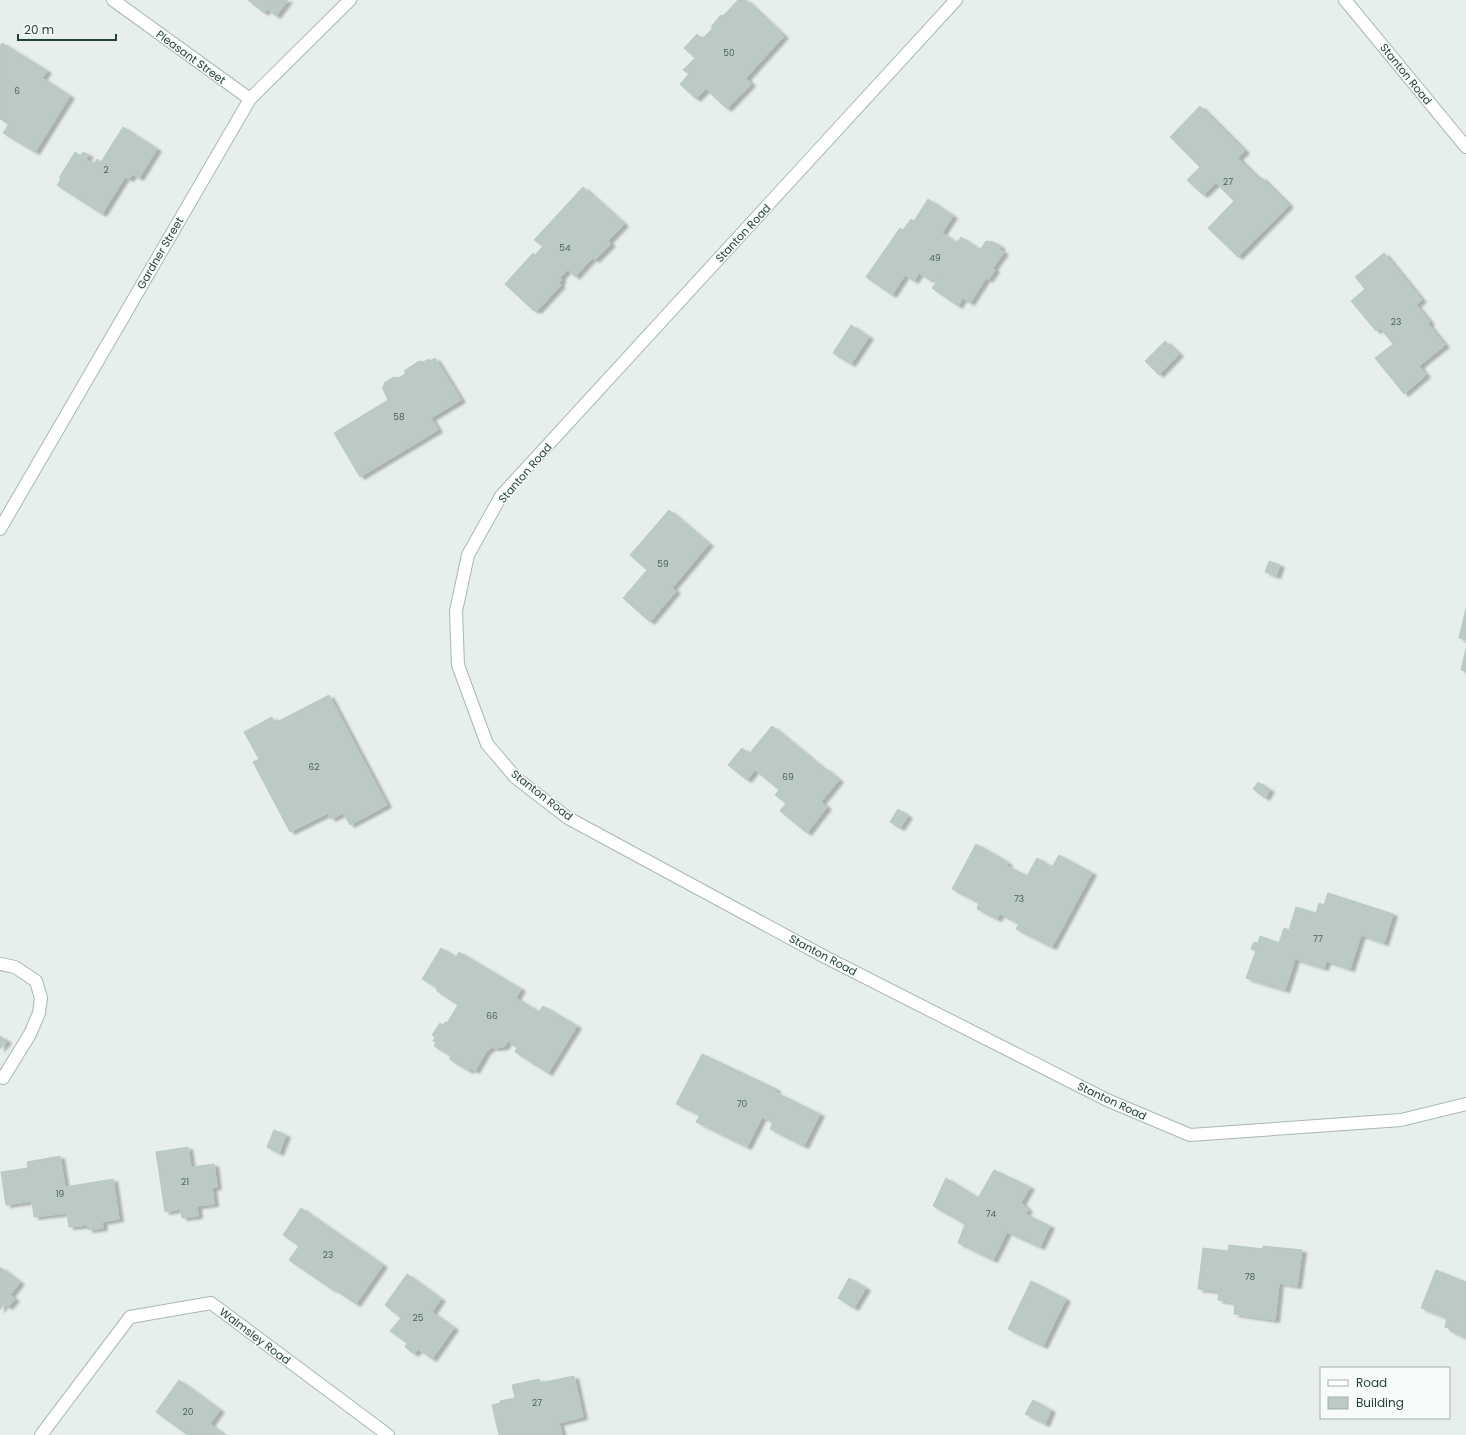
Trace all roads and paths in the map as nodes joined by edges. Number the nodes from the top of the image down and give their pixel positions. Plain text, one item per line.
1 (113, 0) edge
2 (350, 0) edge
3 (956, 0) edge
4 (1345, 0) edge
5 (250, 99) junction
6 (1466, 147) edge
7 (0, 529) edge
8 (0, 964) edge
9 (3, 1078) dead end
10 (1466, 1104) edge
11 (41, 1435) edge
12 (388, 1435) edge

1 - 5 street, Pleasant Street
2 - 5 street, Gardner Street
3 - 10 street, Stanton Road
4 - 6 street, Stanton Road
5 - 7 street, Gardner Street
8 - 9 street
11 - 12 street, Walmsley Road

